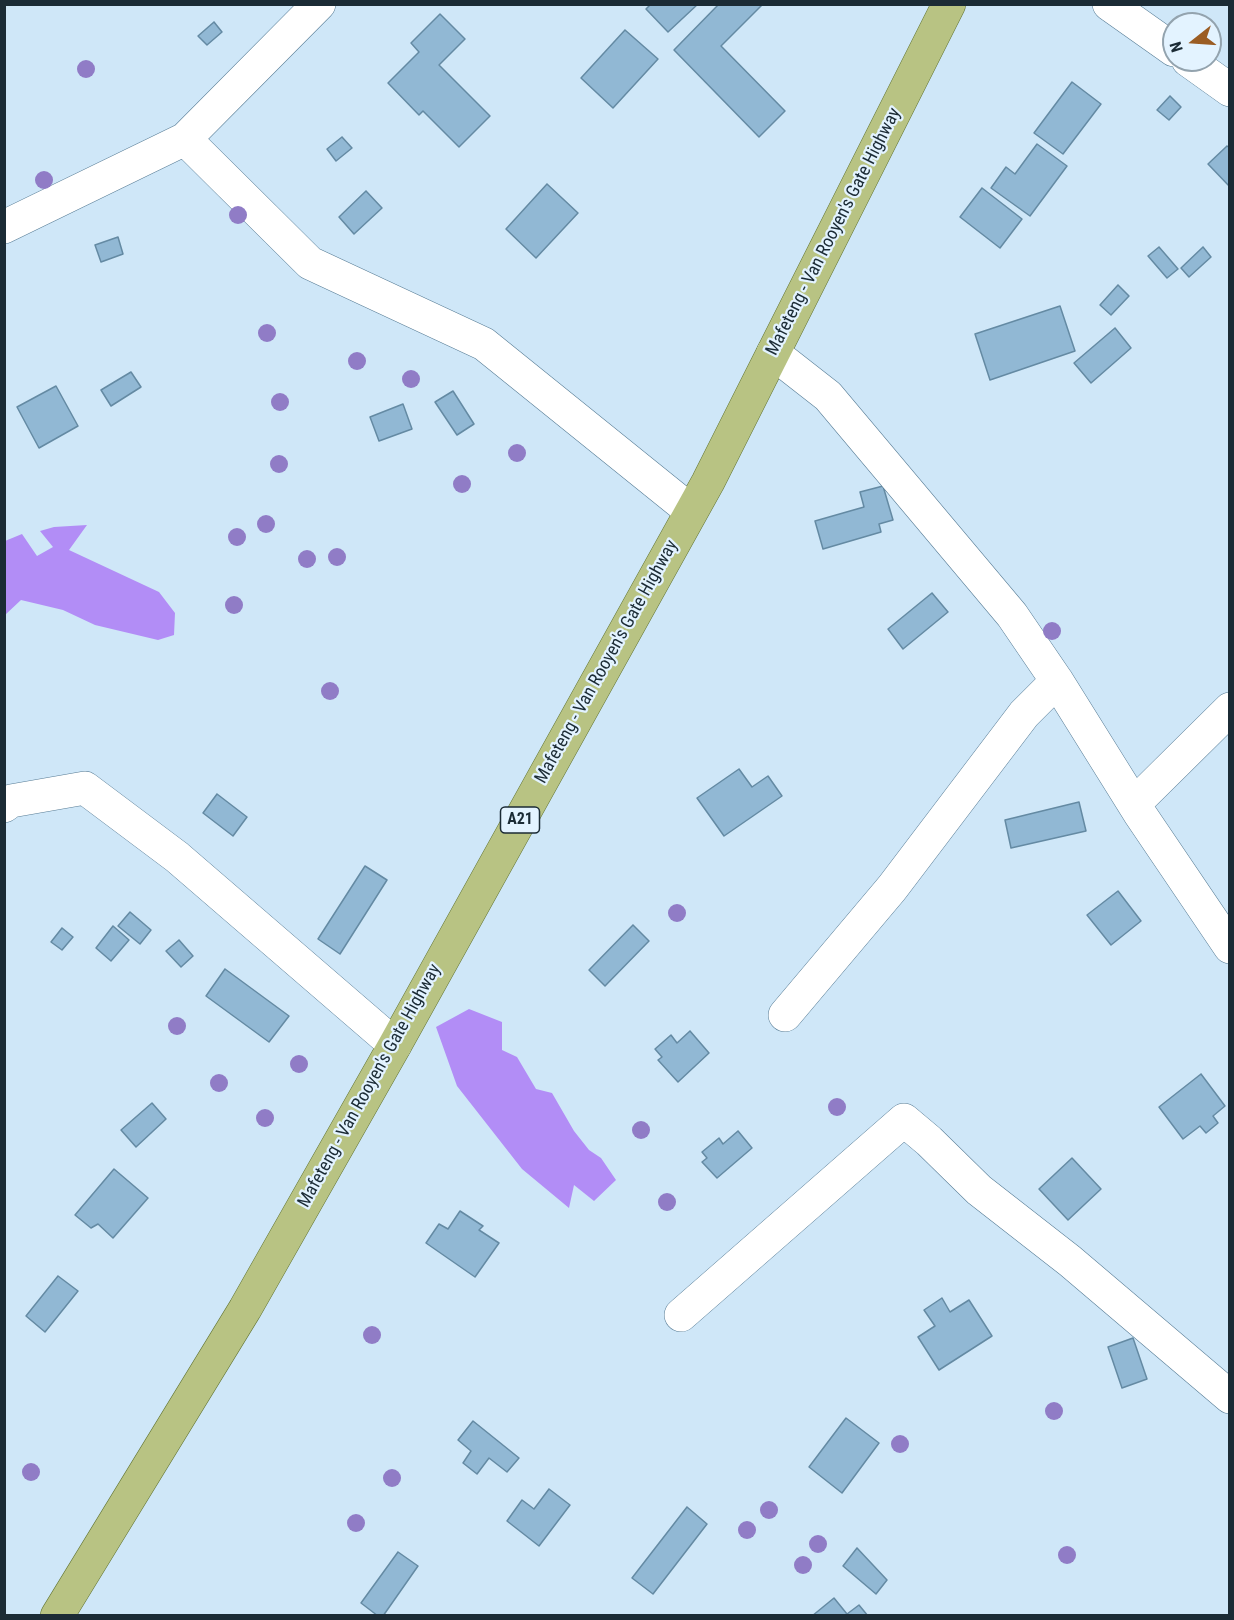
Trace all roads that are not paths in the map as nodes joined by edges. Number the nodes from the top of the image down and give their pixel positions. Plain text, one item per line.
1 (319, 4) edge
2 (949, 4) edge
3 (1109, 4) edge
4 (1162, 42) edge
5 (1205, 72) edge
6 (1230, 90) edge
7 (185, 139) junction
8 (4, 227) edge
9 (773, 353) junction
10 (691, 511) junction
11 (1057, 681) junction
12 (1230, 709) edge
13 (1134, 804) junction
14 (4, 806) edge
15 (1230, 946) edge
16 (785, 1015) dead end
17 (395, 1045) junction
18 (681, 1315) dead end
19 (1230, 1397) edge
20 (57, 1616) edge

1 - 7 street
2 - 9 main road, Mafeteng - Van Rooyen's Gate Highway / A21
3 - 4 street
5 - 6 street
7 - 8 street
7 - 10 street
9 - 10 main road, Mafeteng - Van Rooyen's Gate Highway / A21
9 - 11 street
10 - 17 main road, Mafeteng - Van Rooyen's Gate Highway / A21
11 - 13 street
11 - 16 street
12 - 13 street
13 - 15 street
14 - 17 street
17 - 20 main road, Mafeteng - Van Rooyen's Gate Highway / A21
18 - 19 street

